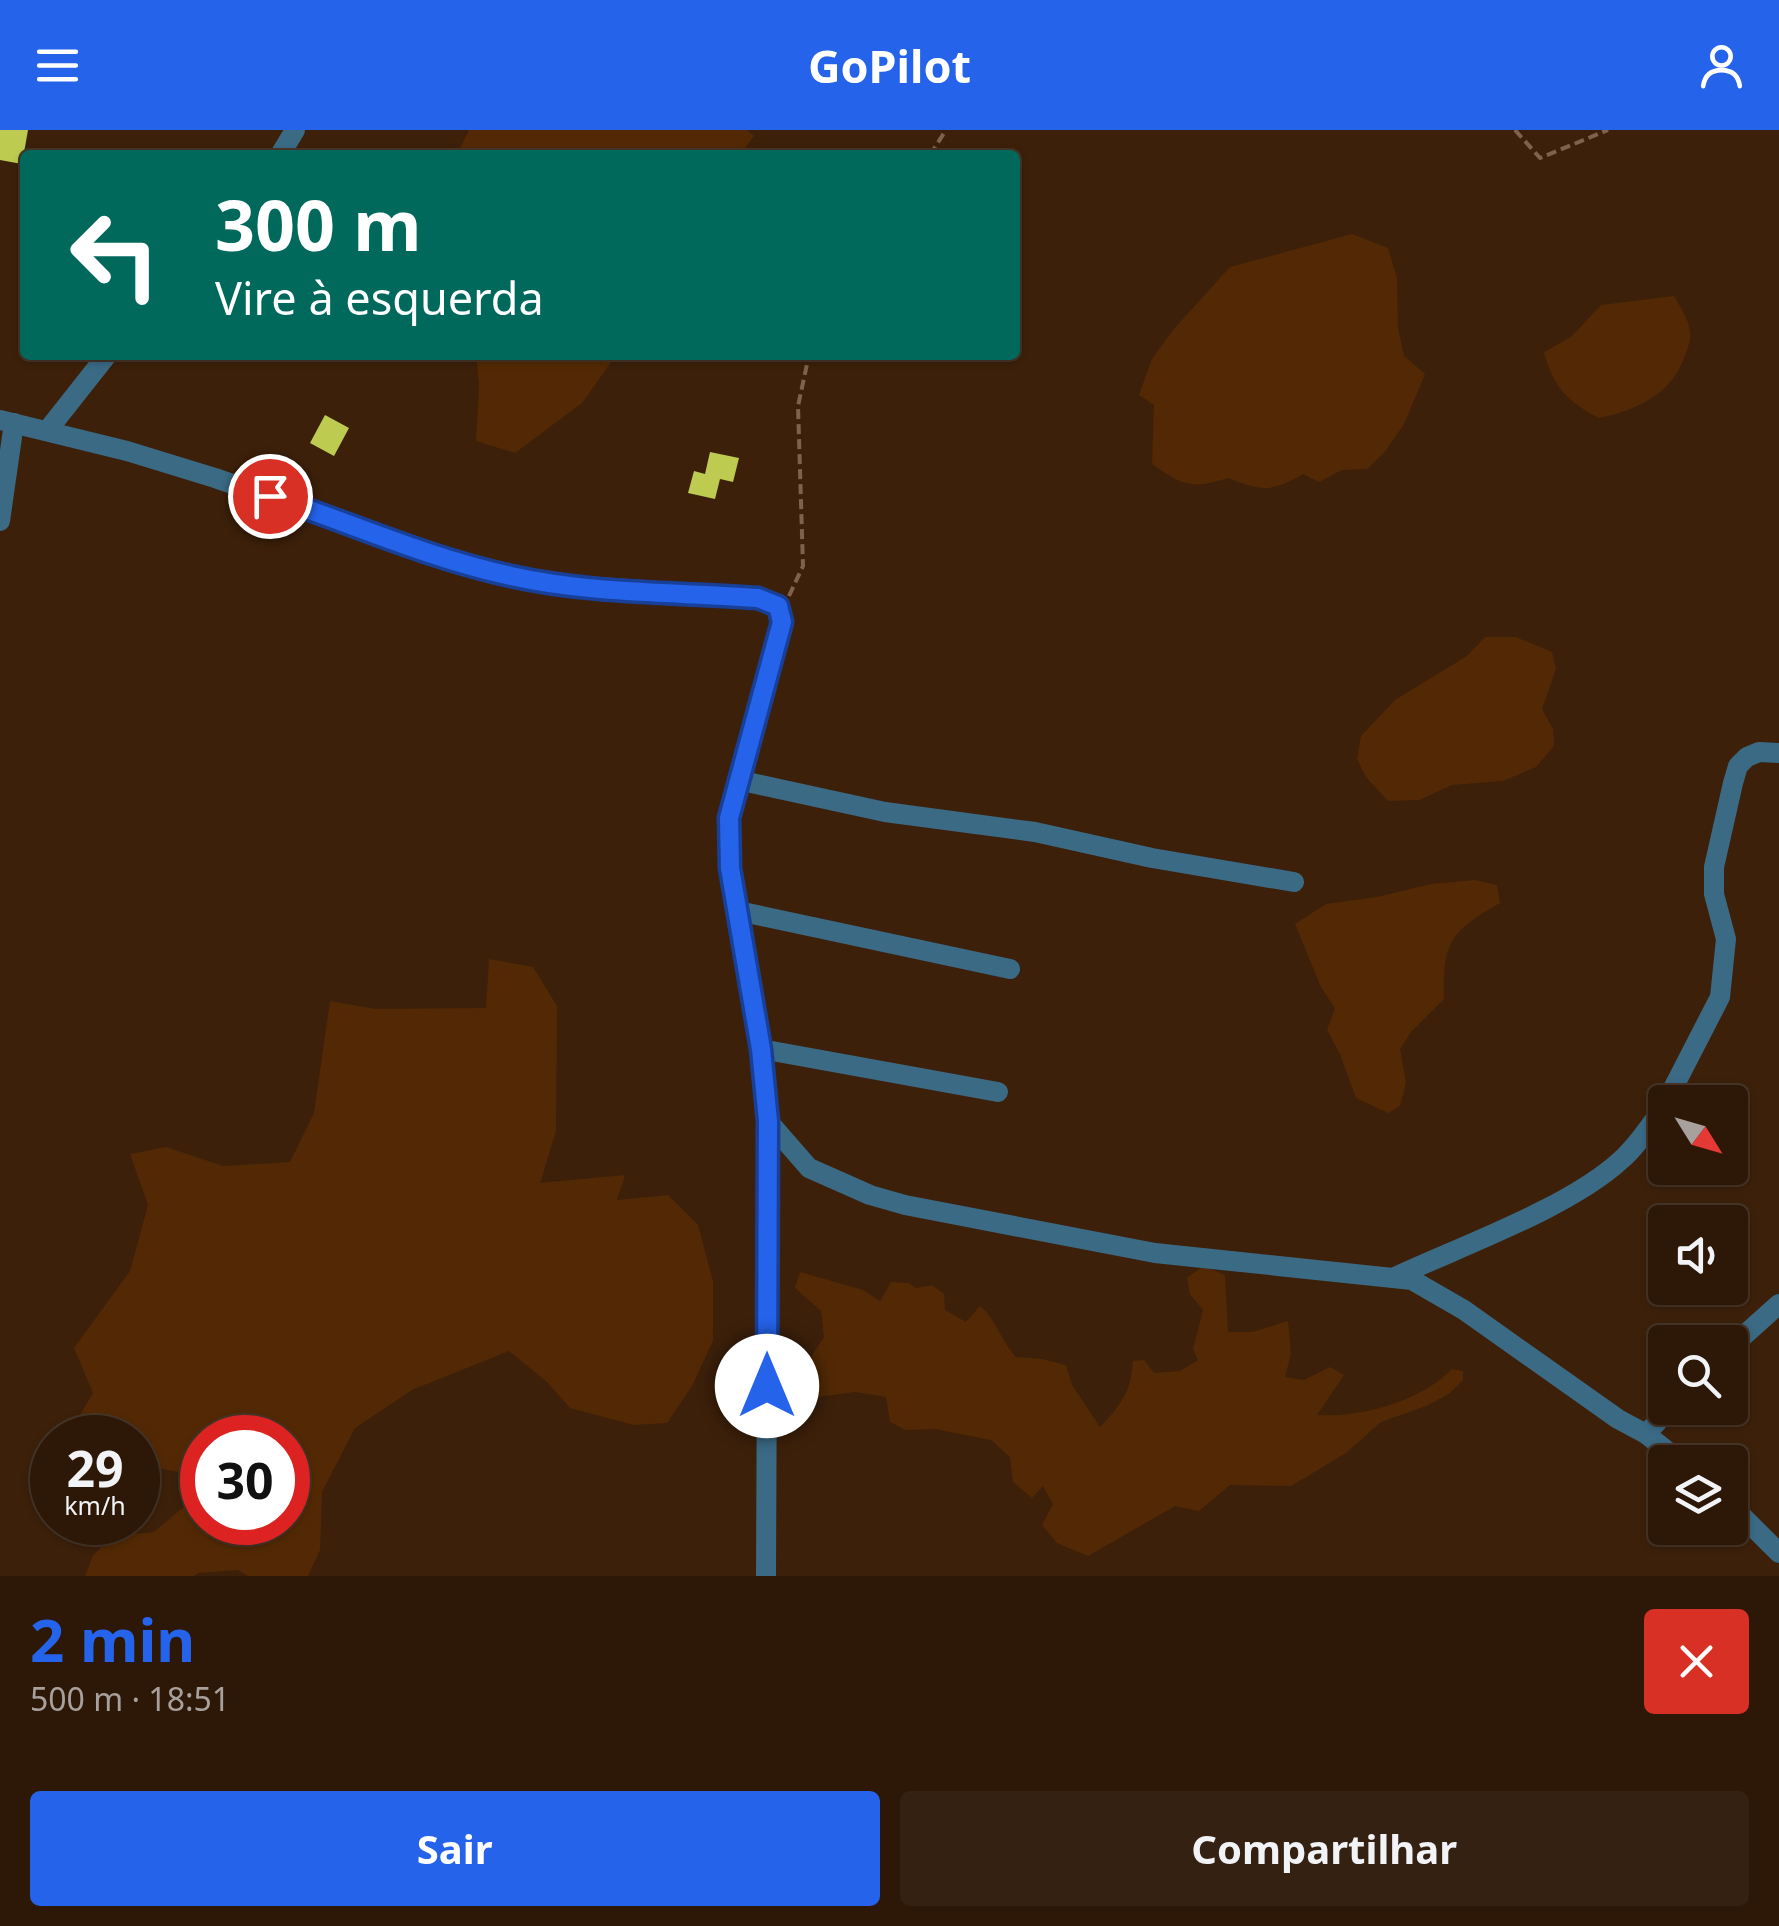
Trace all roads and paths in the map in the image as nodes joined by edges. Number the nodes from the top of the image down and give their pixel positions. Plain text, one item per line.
1 (1515, 130) edge
2 (1608, 130) edge
3 (103, 360) edge
4 (807, 360) edge
5 (7, 421) edge
6 (46, 431) junction
7 (0, 521) edge
8 (781, 612) junction
9 (1779, 753) edge
10 (738, 780) junction
11 (1294, 882) dead end
12 (738, 911) junction
13 (1010, 969) dead end
14 (761, 1049) junction
15 (1676, 1085) edge
16 (998, 1092) dead end
17 (768, 1121) junction
18 (1648, 1128) edge
19 (1394, 1277) junction
20 (1779, 1304) edge
21 (1748, 1332) edge
22 (1654, 1425) edge
23 (1646, 1434) junction
24 (1660, 1445) edge
25 (1748, 1522) edge
26 (1779, 1553) edge
27 (766, 1576) edge

1 - 2 path
3 - 6 street
4 - 8 path
5 - 6 street
5 - 7 street
6 - 8 street
8 - 10 street
9 - 15 street
10 - 11 street
10 - 12 street
12 - 13 street
12 - 14 street
14 - 16 street
14 - 17 street
17 - 19 street
17 - 27 street
18 - 19 street
19 - 23 street
20 - 21 street
22 - 23 street
23 - 24 street
25 - 26 street

